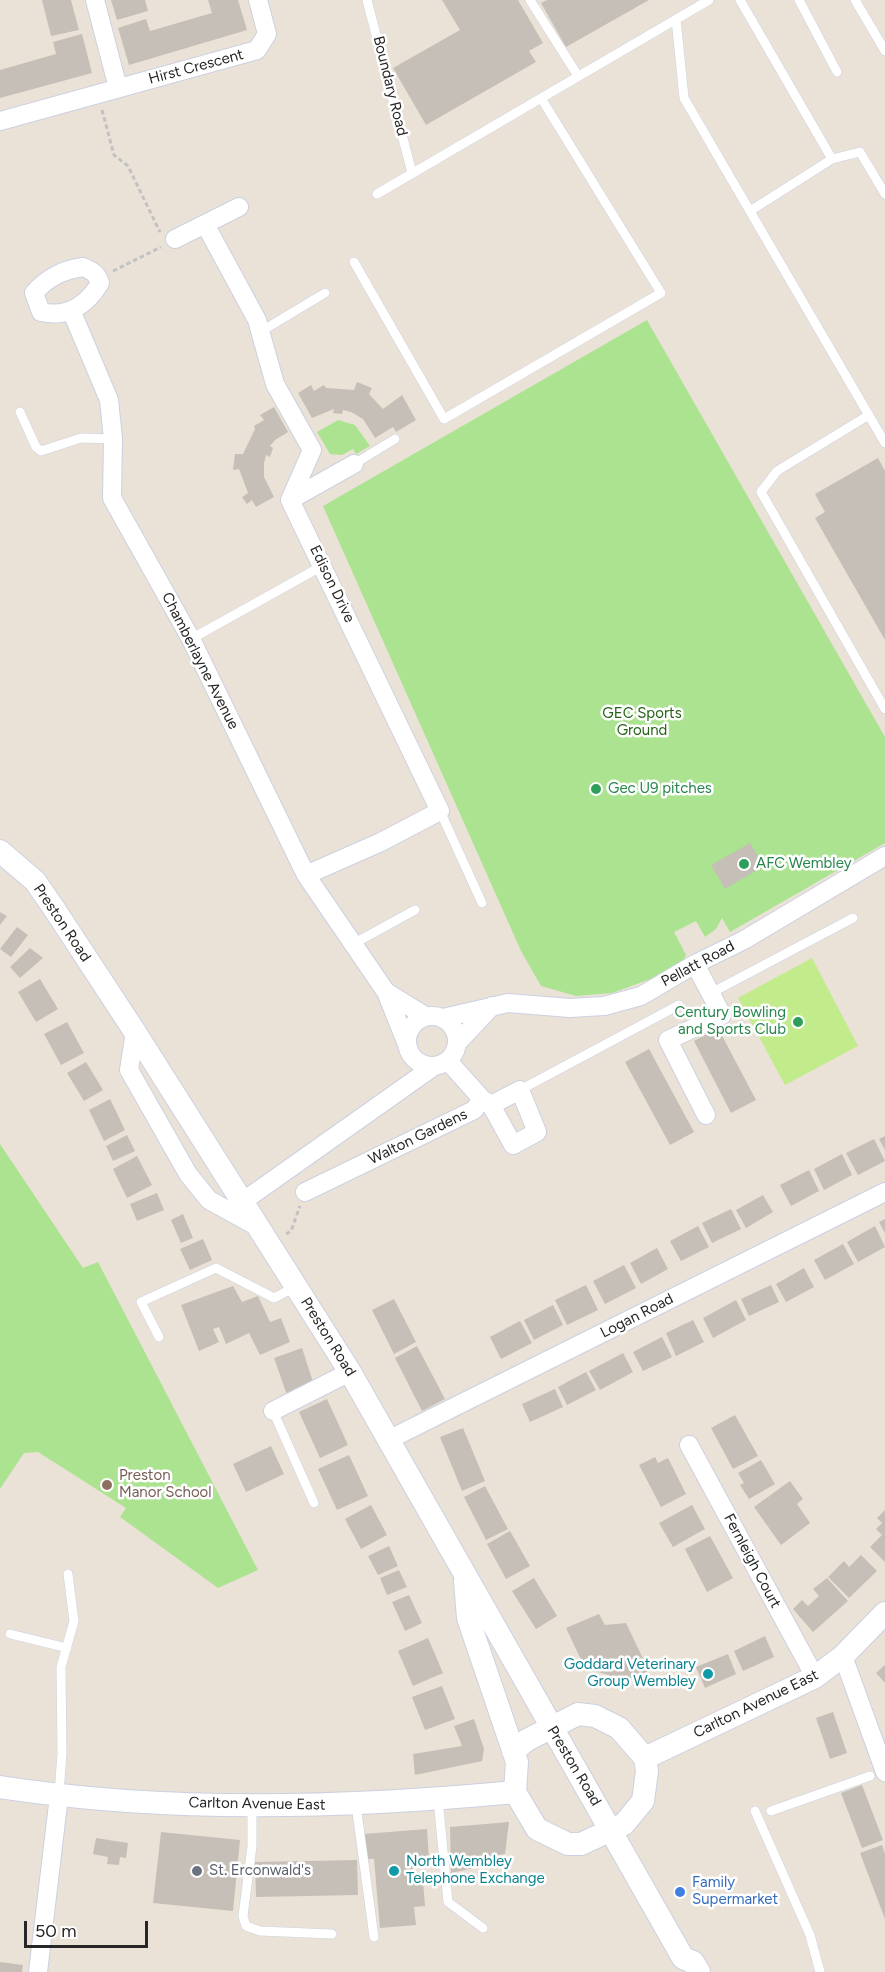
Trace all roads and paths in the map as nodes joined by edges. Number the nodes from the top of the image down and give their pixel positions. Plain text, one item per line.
1 (95, 0) edge
2 (258, 0) edge
3 (367, 0) edge
4 (530, 0) edge
5 (709, 0) edge
6 (740, 0) edge
7 (799, 0) edge
8 (855, 0) edge
9 (676, 19) junction
10 (885, 51) edge
11 (837, 72) dead end
12 (578, 76) junction
13 (118, 88) junction
14 (97, 94) junction
15 (541, 98) junction
16 (0, 121) edge
17 (832, 159) junction
18 (412, 173) junction
19 (377, 194) dead end
20 (885, 194) edge
21 (239, 207) dead end
22 (750, 211) junction
23 (205, 224) junction
24 (170, 242) junction
25 (354, 262) dead end
26 (99, 278) junction
27 (325, 292) dead end
28 (71, 310) junction
29 (260, 332) junction
30 (20, 412) dead end
31 (869, 415) junction
32 (884, 438) edge
33 (395, 439) dead end
34 (113, 440) junction
35 (354, 464) joint
36 (290, 500) junction
37 (324, 565) junction
38 (191, 639) junction
39 (885, 709) edge
40 (440, 811) junction
41 (0, 851) edge
42 (885, 856) edge
43 (306, 875) junction
44 (482, 903) dead end
45 (415, 910) dead end
46 (853, 918) dead end
47 (353, 944) junction
48 (695, 964) junction
49 (386, 992) junction
50 (711, 993) junction
51 (679, 1005) dead end
52 (492, 1006) junction
53 (434, 1017) junction
54 (135, 1032) junction
55 (458, 1042) junction
56 (408, 1048) junction
57 (440, 1064) junction
58 (520, 1090) junction
59 (397, 1091) junction
60 (486, 1102) junction
61 (706, 1115) dead end
62 (305, 1192) joint
63 (885, 1192) edge
64 (242, 1202) junction
65 (263, 1235) junction
66 (296, 1287) junction
67 (159, 1337) dead end
68 (350, 1372) junction
69 (273, 1411) joint
70 (388, 1440) junction
71 (689, 1445) dead end
72 (314, 1503) dead end
73 (68, 1574) dead end
74 (464, 1575) junction
75 (885, 1613) edge
76 (10, 1634) dead end
77 (67, 1648) junction
78 (843, 1656) junction
79 (815, 1677) junction
80 (551, 1728) junction
81 (513, 1751) junction
82 (645, 1758) junction
83 (878, 1774) edge
84 (0, 1787) edge
85 (515, 1792) junction
86 (59, 1796) junction
87 (438, 1799) junction
88 (252, 1804) junction
89 (356, 1805) junction
90 (755, 1811) dead end
91 (771, 1811) dead end
92 (612, 1831) junction
93 (483, 1928) dead end
94 (332, 1934) dead end
95 (374, 1937) dead end
96 (687, 1967) edge
97 (38, 1972) edge
98 (820, 1972) edge

1 - 13 street
2 - 13 street, Hirst Crescent
3 - 18 lane, Boundary Road
4 - 12 lane
5 - 9 lane
6 - 17 lane
7 - 11 lane
8 - 10 lane
9 - 12 lane
9 - 22 lane
12 - 15 lane
13 - 14 street, Hirst Crescent
14 - 16 street, Hirst Crescent
14 - 24 path
15 - 18 lane
15 - 25 lane
17 - 20 lane
17 - 22 lane
18 - 19 lane
21 - 23 street
22 - 31 lane
23 - 24 street
23 - 29 street
24 - 26 path
26 - 28 street
26 - 28 street
27 - 29 lane
28 - 34 street, Chamberlayne Avenue
29 - 36 street
30 - 34 lane
31 - 32 lane
31 - 39 lane
33 - 35 lane
34 - 38 street, Chamberlayne Avenue
35 - 36 street
36 - 37 street, Edison Drive
37 - 38 lane
37 - 40 street, Edison Drive
38 - 43 street, Chamberlayne Avenue
40 - 43 street
40 - 44 lane
41 - 54 street, Preston Road
42 - 48 street, Pellatt Road
43 - 47 street, Chamberlayne Avenue
45 - 47 lane
46 - 50 lane
47 - 49 street, Chamberlayne Avenue
48 - 50 street
48 - 52 street, Pellatt Road
49 - 53 street, Chamberlayne Avenue
49 - 56 street, Chamberlayne Avenue
50 - 61 street
51 - 58 lane
52 - 53 street, Pellatt Road
52 - 55 street
53 - 55 street
53 - 56 street
54 - 64 street, Preston Road
54 - 65 street, Preston Road
55 - 57 street
56 - 57 street
56 - 59 street
57 - 59 street
57 - 60 street, Walton Gardens
58 - 60 street
58 - 60 street
59 - 64 street
60 - 62 street, Walton Gardens
62 - 65 path
63 - 70 street, Logan Road
64 - 65 street, Preston Road
65 - 66 street, Preston Road
66 - 67 lane
66 - 68 street, Preston Road
68 - 69 street
68 - 70 street, Preston Road
69 - 72 lane
70 - 74 street, Preston Road
71 - 79 street, Fernleigh Court
73 - 77 lane
74 - 80 street, Preston Road
74 - 81 street, Preston Road
75 - 78 street, Carlton Avenue East
76 - 77 lane
77 - 86 lane
78 - 79 street, Carlton Avenue East
78 - 83 street
79 - 82 street, Carlton Avenue East
80 - 81 street
80 - 82 street
80 - 92 street, Preston Road
81 - 85 street
82 - 92 street
83 - 91 lane
84 - 86 street, Carlton Avenue East
85 - 87 street, Carlton Avenue East
85 - 92 street
86 - 88 street, Carlton Avenue East
86 - 97 street
87 - 89 street, Carlton Avenue East
87 - 93 lane
88 - 89 street, Carlton Avenue East
88 - 94 lane
89 - 95 lane
90 - 98 lane
92 - 96 street, Preston Road

